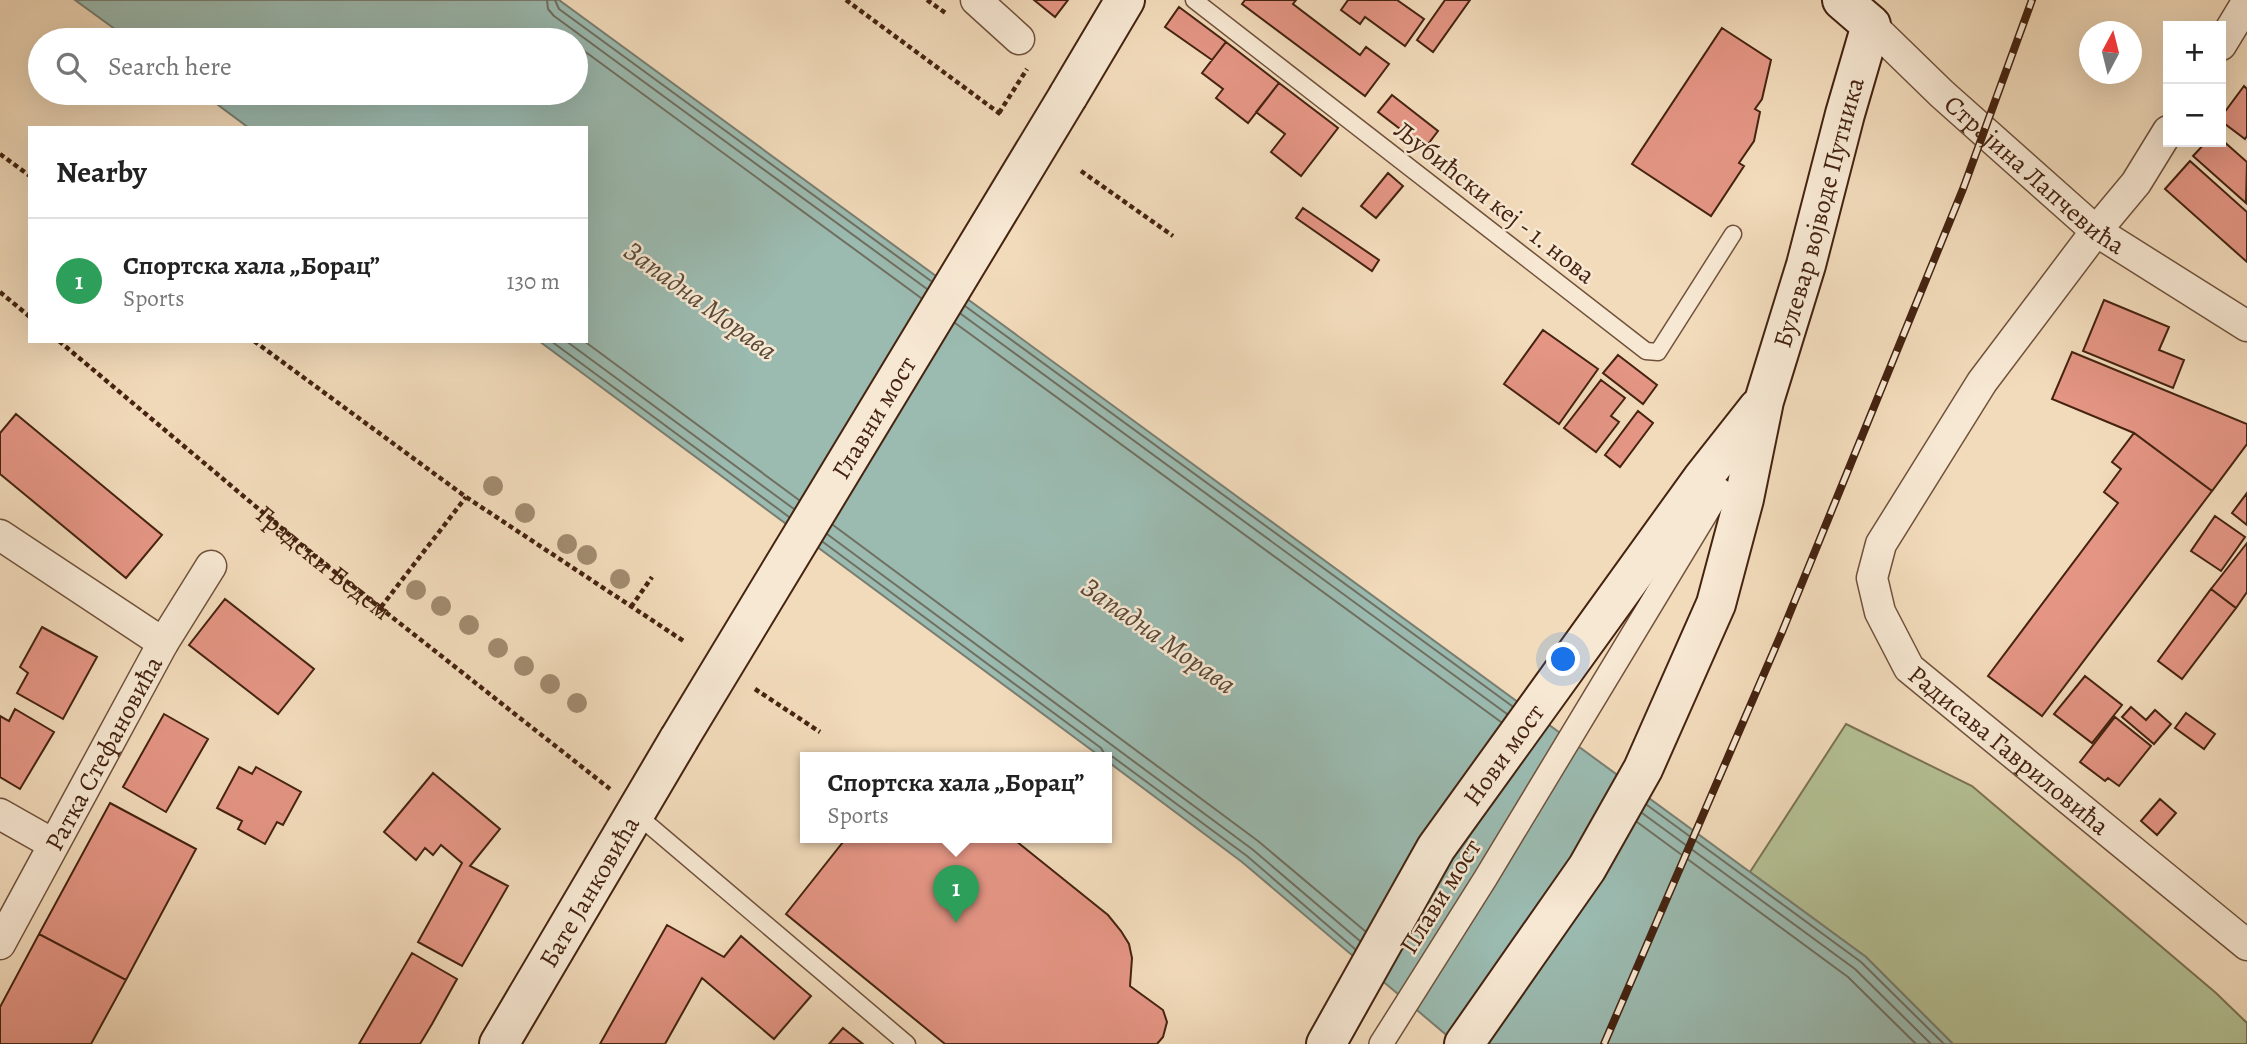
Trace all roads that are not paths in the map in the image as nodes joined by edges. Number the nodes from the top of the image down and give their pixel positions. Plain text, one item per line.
1 (976, 0) edge
2 (1125, 0) edge
3 (1194, 0) edge
4 (1842, 0) edge
5 (2247, 2) edge
6 (1871, 26) junction
7 (2226, 37) edge
8 (1019, 39) dead end
9 (2163, 139) edge
10 (2096, 231) junction
11 (1733, 234) dead end
12 (2247, 326) edge
13 (1722, 490) junction
14 (0, 535) edge
15 (212, 566) dead end
16 (163, 643) junction
17 (679, 739) joint
18 (0, 814) edge
19 (636, 814) junction
20 (53, 844) junction
21 (0, 944) edge
22 (2247, 945) edge
23 (499, 1044) edge
24 (907, 1044) edge
25 (1326, 1044) edge
26 (1381, 1044) edge
27 (1464, 1044) edge

1 - 8 street
2 - 17 main road, Главни мост, bridge
3 - 11 lane, Љубићски кеј - 1. нова
4 - 6 main road, Страјина Лапчевића
5 - 7 street
6 - 10 street, Страјина Лапчевића
6 - 13 main road, Булевар војводе Путника
9 - 10 street, Радисава Гавриловића
10 - 12 street, Страјина Лапчевића
10 - 22 street, Радисава Гавриловића
13 - 25 main road, Нови мост
13 - 26 street, Плави мост
13 - 27 main road
14 - 16 street
15 - 16 street, Ратка Стефановића
16 - 20 street, Ратка Стефановића
17 - 19 main road, Бате Јанковића
18 - 20 street
19 - 23 main road, Бате Јанковића
19 - 24 lane
20 - 21 street, Ратка Стефановића

